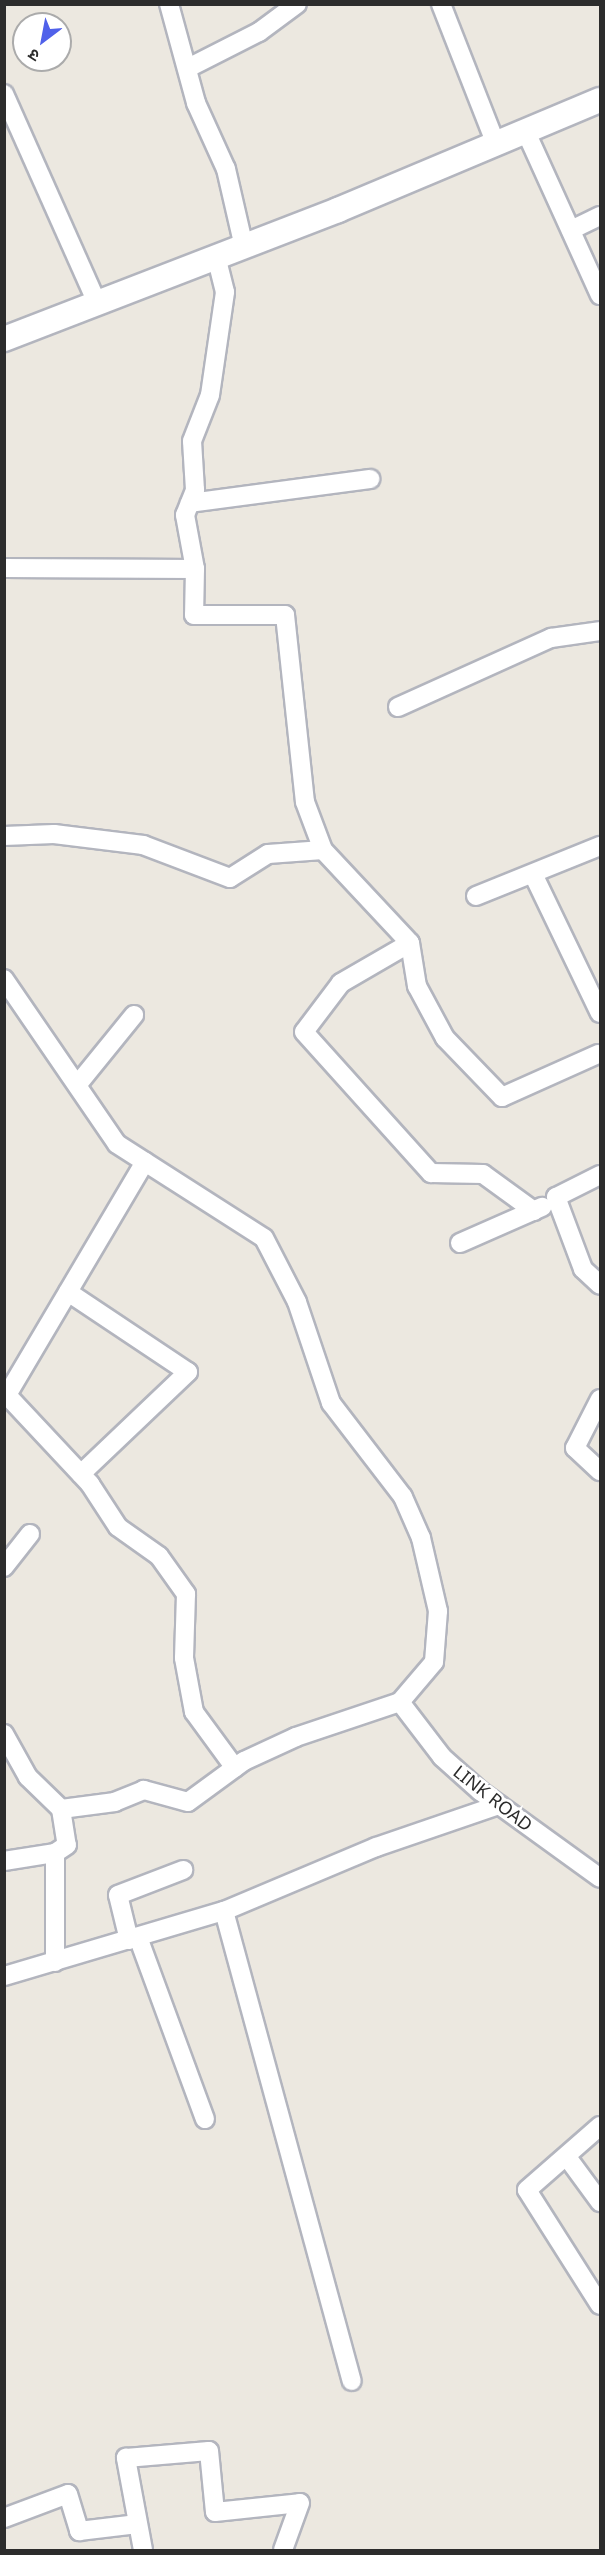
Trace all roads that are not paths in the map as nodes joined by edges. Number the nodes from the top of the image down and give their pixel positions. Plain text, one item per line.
1 (169, 4) edge
2 (297, 4) edge
3 (441, 4) edge
4 (188, 68) junction
5 (4, 94) edge
6 (600, 100) edge
7 (526, 132) junction
8 (496, 144) junction
9 (600, 216) edge
10 (571, 230) junction
11 (244, 247) junction
12 (216, 257) junction
13 (600, 295) edge
14 (97, 303) junction
15 (4, 339) edge
16 (370, 479) dead end
17 (190, 503) junction
18 (4, 567) edge
19 (195, 569) junction
20 (600, 631) edge
21 (398, 707) dead end
22 (4, 836) edge
23 (600, 846) edge
24 (323, 850) junction
25 (533, 874) junction
26 (476, 896) dead end
27 (410, 943) junction
28 (4, 979) edge
29 (600, 1013) edge
30 (134, 1016) dead end
31 (600, 1055) edge
32 (78, 1084) junction
33 (145, 1162) junction
34 (600, 1175) edge
35 (557, 1200) junction
36 (534, 1211) junction
37 (460, 1243) dead end
38 (600, 1285) edge
39 (68, 1292) junction
40 (6, 1394) edge
41 (600, 1399) edge
42 (600, 1471) edge
43 (81, 1474) junction
44 (30, 1534) dead end
45 (4, 1567) edge
46 (400, 1702) junction
47 (4, 1734) edge
48 (235, 1768) junction
49 (499, 1805) junction
50 (61, 1809) junction
51 (55, 1853) junction
52 (4, 1861) edge
53 (183, 1870) dead end
54 (600, 1878) edge
55 (224, 1911) junction
56 (134, 1939) junction
57 (55, 1962) junction
58 (4, 1976) edge
59 (205, 2119) dead end
60 (600, 2126) edge
61 (567, 2157) junction
62 (600, 2202) edge
63 (600, 2306) edge
64 (352, 2380) dead end
65 (4, 2518) edge
66 (138, 2524) junction
67 (143, 2550) edge
68 (283, 2550) edge

1 - 4 street
2 - 4 street
3 - 8 street
4 - 11 street
5 - 14 street
6 - 7 street
7 - 8 street
7 - 10 street
8 - 11 street
9 - 10 street
10 - 13 street
11 - 12 street
12 - 14 street
12 - 17 street
14 - 15 street
16 - 17 street
17 - 19 street
18 - 19 street
19 - 24 street
20 - 21 street
22 - 24 street
23 - 25 street
24 - 27 street
25 - 26 street
25 - 29 street
27 - 31 street
27 - 36 street
28 - 32 street
30 - 32 street
32 - 33 street
33 - 39 street
33 - 46 street
34 - 35 street
35 - 36 street
35 - 38 street
36 - 37 street
39 - 40 street
39 - 43 street
40 - 43 street
41 - 42 street
43 - 48 street
44 - 45 street
46 - 48 street
46 - 49 street, LINK ROAD
47 - 50 street
48 - 50 street
49 - 54 street, LINK ROAD
49 - 55 street
50 - 51 street
51 - 52 street
51 - 57 street
53 - 56 street
55 - 56 street
55 - 64 street
56 - 57 street
56 - 59 street
57 - 58 street
60 - 61 street
61 - 62 street
61 - 63 street
65 - 66 street
66 - 67 street
66 - 68 street

